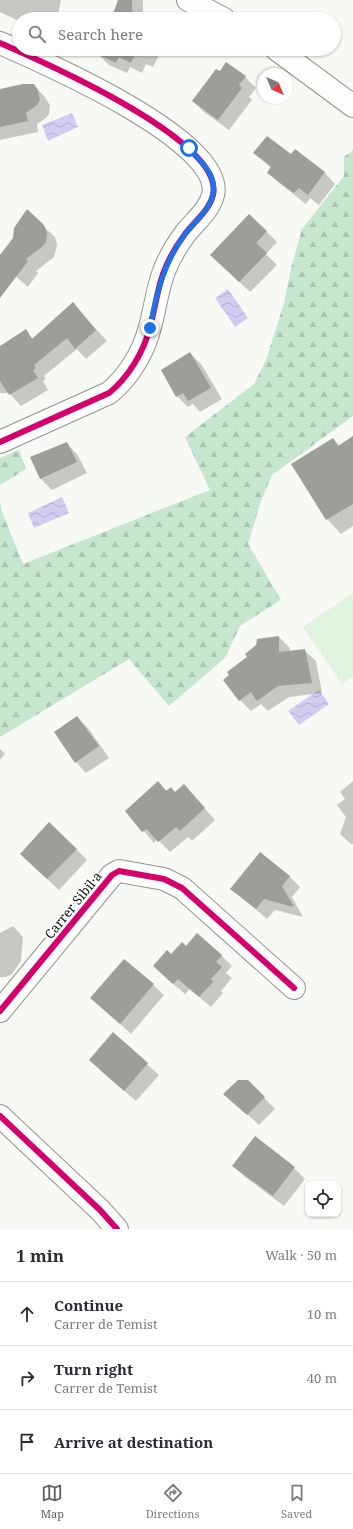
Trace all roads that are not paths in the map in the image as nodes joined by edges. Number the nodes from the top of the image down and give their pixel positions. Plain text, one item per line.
1 (188, 0) edge
2 (211, 12) edge
3 (0, 43) edge
4 (12, 48) edge
5 (28, 56) edge
6 (285, 56) edge
7 (353, 106) edge
8 (0, 442) edge
9 (294, 988) dead end
10 (0, 1011) edge
11 (0, 1116) edge
12 (117, 1229) edge

1 - 2 street
3 - 4 street
5 - 8 street
6 - 7 street
9 - 10 street, Carrer Sibil·a
11 - 12 street

